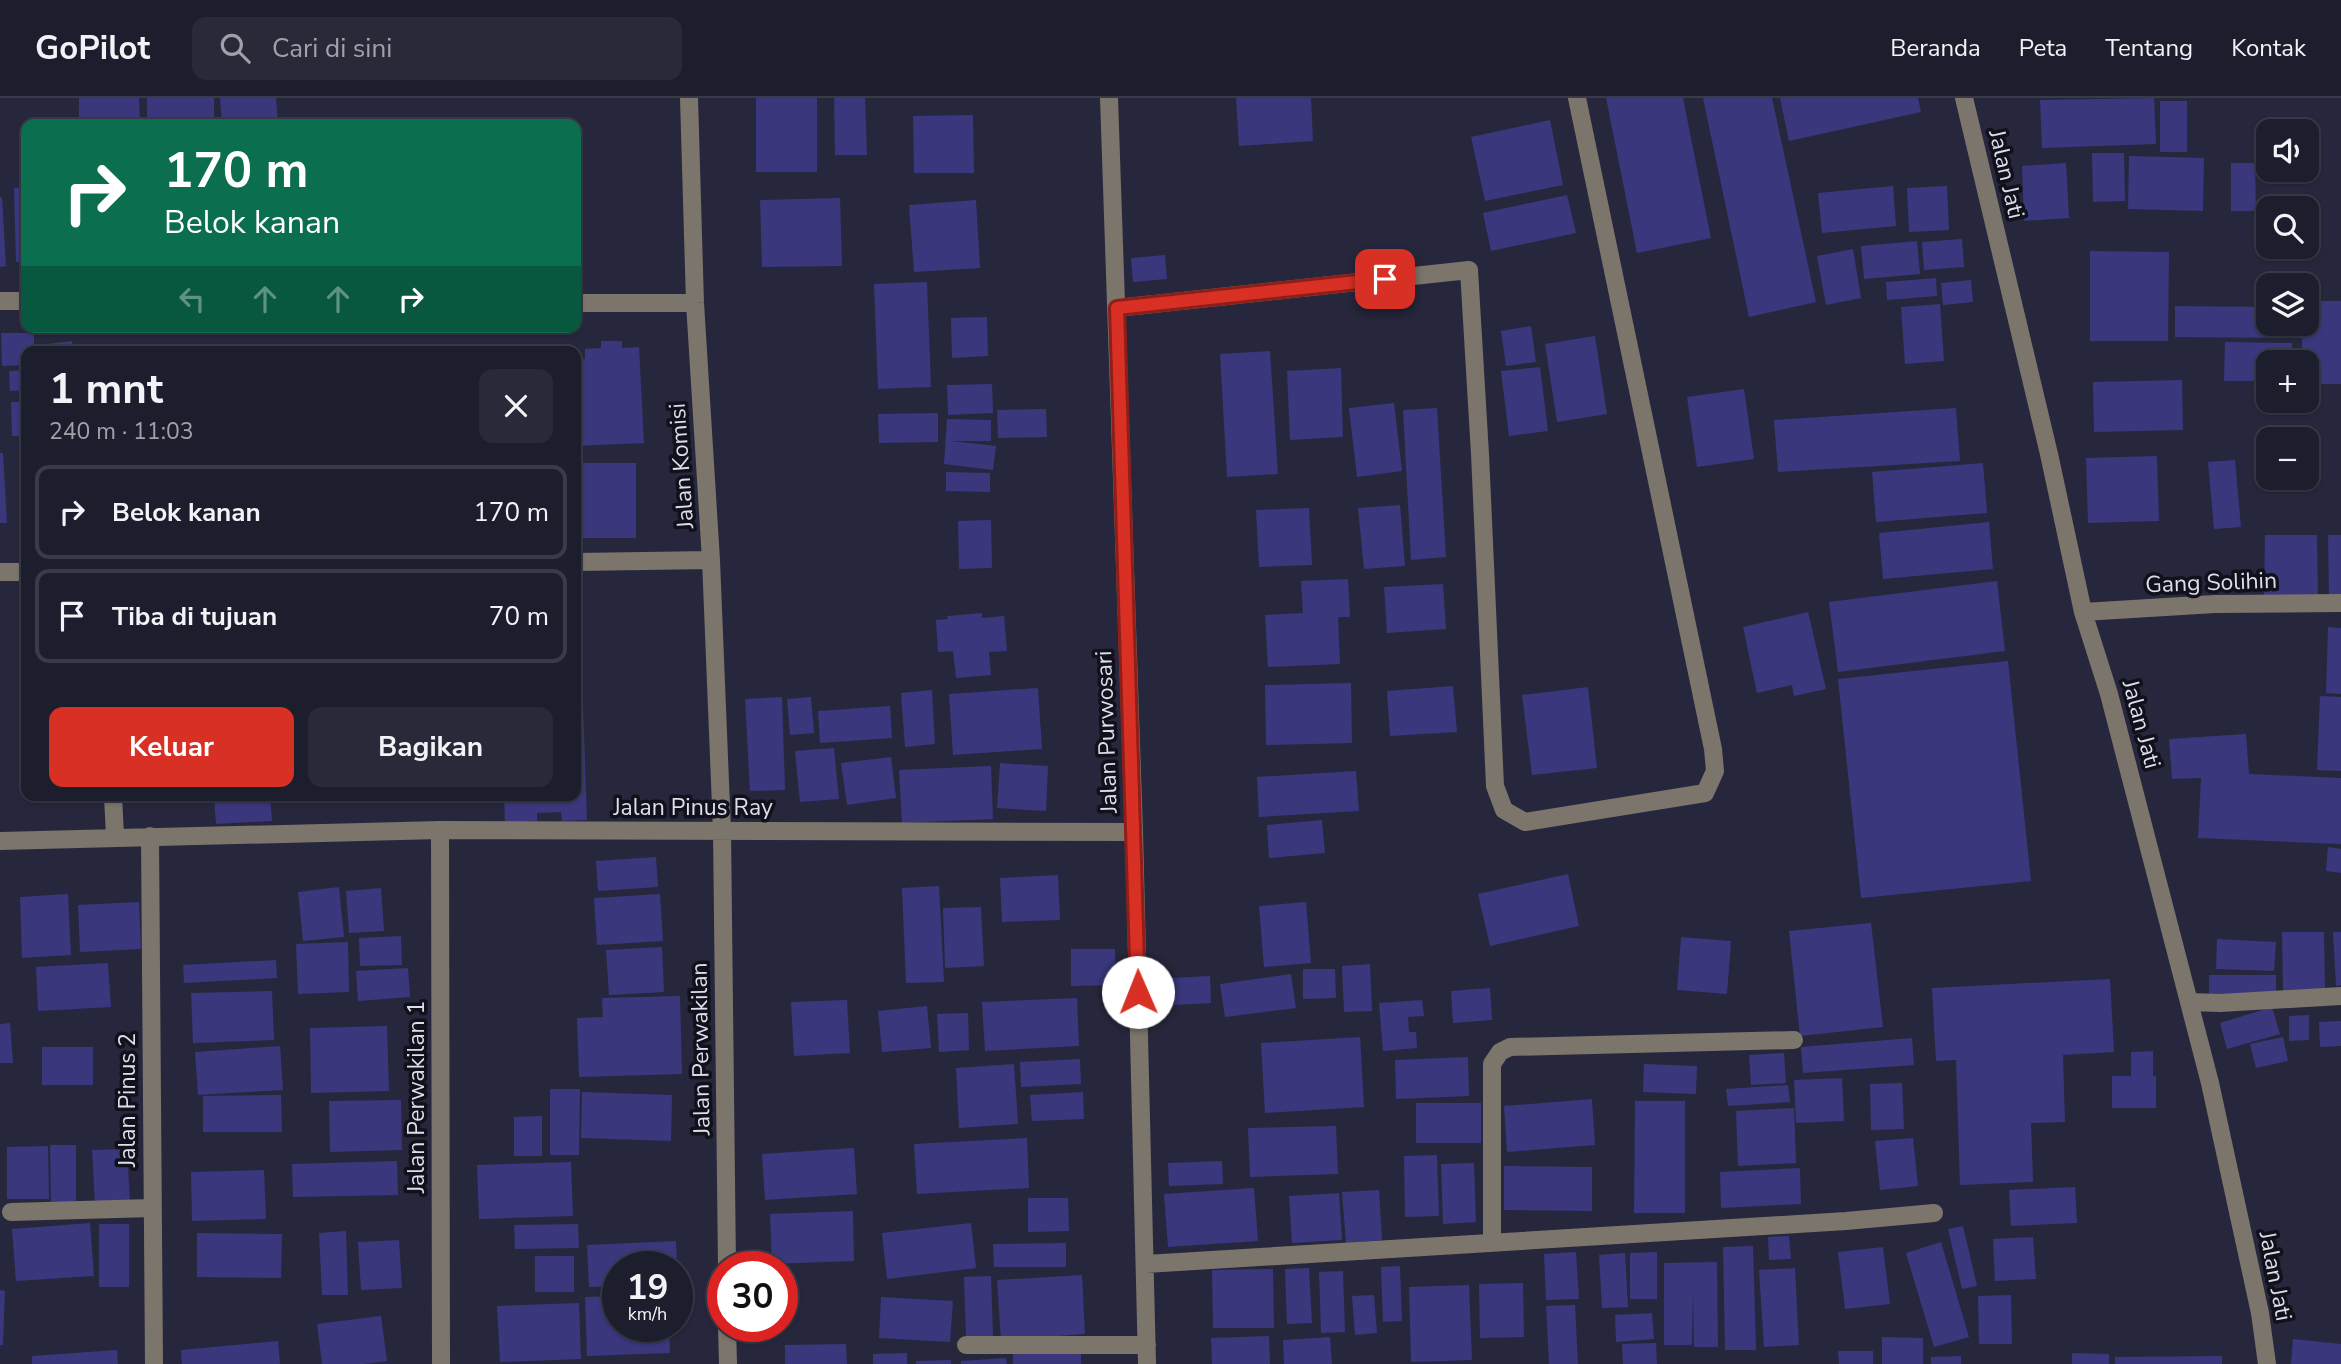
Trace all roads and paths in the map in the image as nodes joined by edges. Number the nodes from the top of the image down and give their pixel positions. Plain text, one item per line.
1 (689, 98) edge
2 (1109, 98) edge
3 (1577, 98) edge
4 (1964, 98) edge
5 (0, 301) edge
6 (21, 301) edge
7 (581, 303) edge
8 (695, 303) junction
9 (1117, 308) junction
10 (711, 560) junction
11 (581, 562) edge
12 (0, 572) edge
13 (21, 572) edge
14 (2341, 603) edge
15 (2083, 612) junction
16 (113, 801) edge
17 (440, 830) junction
18 (722, 831) junction
19 (1134, 832) junction
20 (115, 836) junction
21 (150, 836) junction
22 (0, 841) edge
23 (2341, 996) edge
24 (2189, 1002) junction
25 (1794, 1040) dead end
26 (152, 1208) junction
27 (10, 1212) dead end
28 (1934, 1213) dead end
29 (1492, 1243) junction
30 (727, 1251) edge
31 (1146, 1264) junction
32 (727, 1342) edge
33 (966, 1345) dead end
34 (1147, 1345) junction
35 (154, 1364) edge
36 (441, 1364) edge
37 (728, 1364) edge
38 (1147, 1364) edge
39 (2266, 1364) edge

1 - 8 street, Jalan Komisi
2 - 9 street, Jalan Purwosari
3 - 9 street
4 - 15 street, Jalan Jati
5 - 6 street
7 - 8 street
8 - 10 street, Jalan Komisi
9 - 19 street, Jalan Purwosari
10 - 11 street
10 - 18 street, Jalan Komisi
12 - 13 street
14 - 15 street, Gang Solihin
15 - 24 street, Jalan Jati
16 - 20 street
17 - 18 street, Jalan Pinus Ray
17 - 21 street, Jalan Pinus Ray
17 - 36 street, Jalan Perwakilan 1
18 - 19 street, Jalan Pinus Ray
18 - 30 street, Jalan Perwakilan
19 - 31 street, Jalan Purwosari
20 - 21 street, Jalan Pinus Ray
20 - 22 street, Jalan Pinus Ray
21 - 26 street, Jalan Pinus 2
23 - 24 street
24 - 39 street, Jalan Jati
25 - 29 street
26 - 27 street
26 - 35 street, Jalan Pinus 2
28 - 29 street
29 - 31 street
31 - 34 street, Jalan Purwosari
32 - 37 street
33 - 34 street
34 - 38 street, Jalan Purwosari

